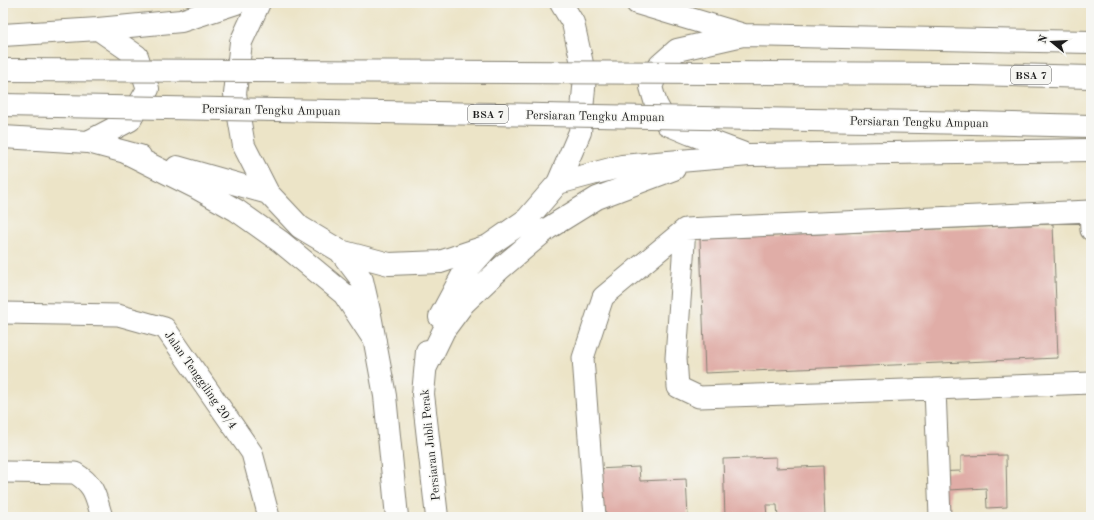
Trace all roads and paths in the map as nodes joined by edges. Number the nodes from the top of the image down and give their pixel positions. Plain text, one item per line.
1 (198, 3) edge
2 (236, 3) edge
3 (259, 3) edge
4 (561, 3) edge
5 (638, 3) edge
6 (138, 25) junction
7 (98, 29) junction
8 (3, 35) edge
9 (744, 35) junction
10 (1091, 42) edge
11 (3, 70) edge
12 (1091, 77) edge
13 (3, 105) edge
14 (1091, 126) edge
15 (3, 136) edge
16 (88, 142) junction
17 (1091, 150) edge
18 (125, 152) junction
19 (749, 155) junction
20 (699, 159) junction
21 (558, 182) junction
22 (268, 193) junction
23 (1091, 217) edge
24 (685, 229) junction
25 (488, 246) junction
26 (340, 251) junction
27 (3, 313) edge
28 (375, 341) junction
29 (426, 367) junction
30 (1091, 383) edge
31 (935, 389) junction
32 (3, 472) edge
33 (102, 517) edge
34 (269, 517) edge
35 (398, 517) edge
36 (437, 517) edge
37 (595, 517) edge
38 (940, 517) edge

1 - 6 main road
2 - 6 main road
3 - 22 main road
4 - 21 main road
5 - 9 main road
6 - 7 main road
7 - 8 main road
7 - 16 main road
9 - 10 main road
9 - 19 main road
11 - 12 main road, BSA 7, bridge
13 - 14 main road, Persiaran Tengku Ampuan / BSA 7, bridge
15 - 16 main road
16 - 18 main road
17 - 19 main road
18 - 22 main road
18 - 28 main road
19 - 20 main road
20 - 21 main road
20 - 29 main road
21 - 25 main road
22 - 26 main road
23 - 24 street
24 - 31 street
24 - 37 street
25 - 26 main road
25 - 29 main road, Persiaran Jubli Perak
26 - 28 main road
27 - 34 street, Jalan Tenggiling 20/4
28 - 35 main road
29 - 36 main road, Persiaran Jubli Perak
30 - 31 street
31 - 38 street
32 - 33 street

